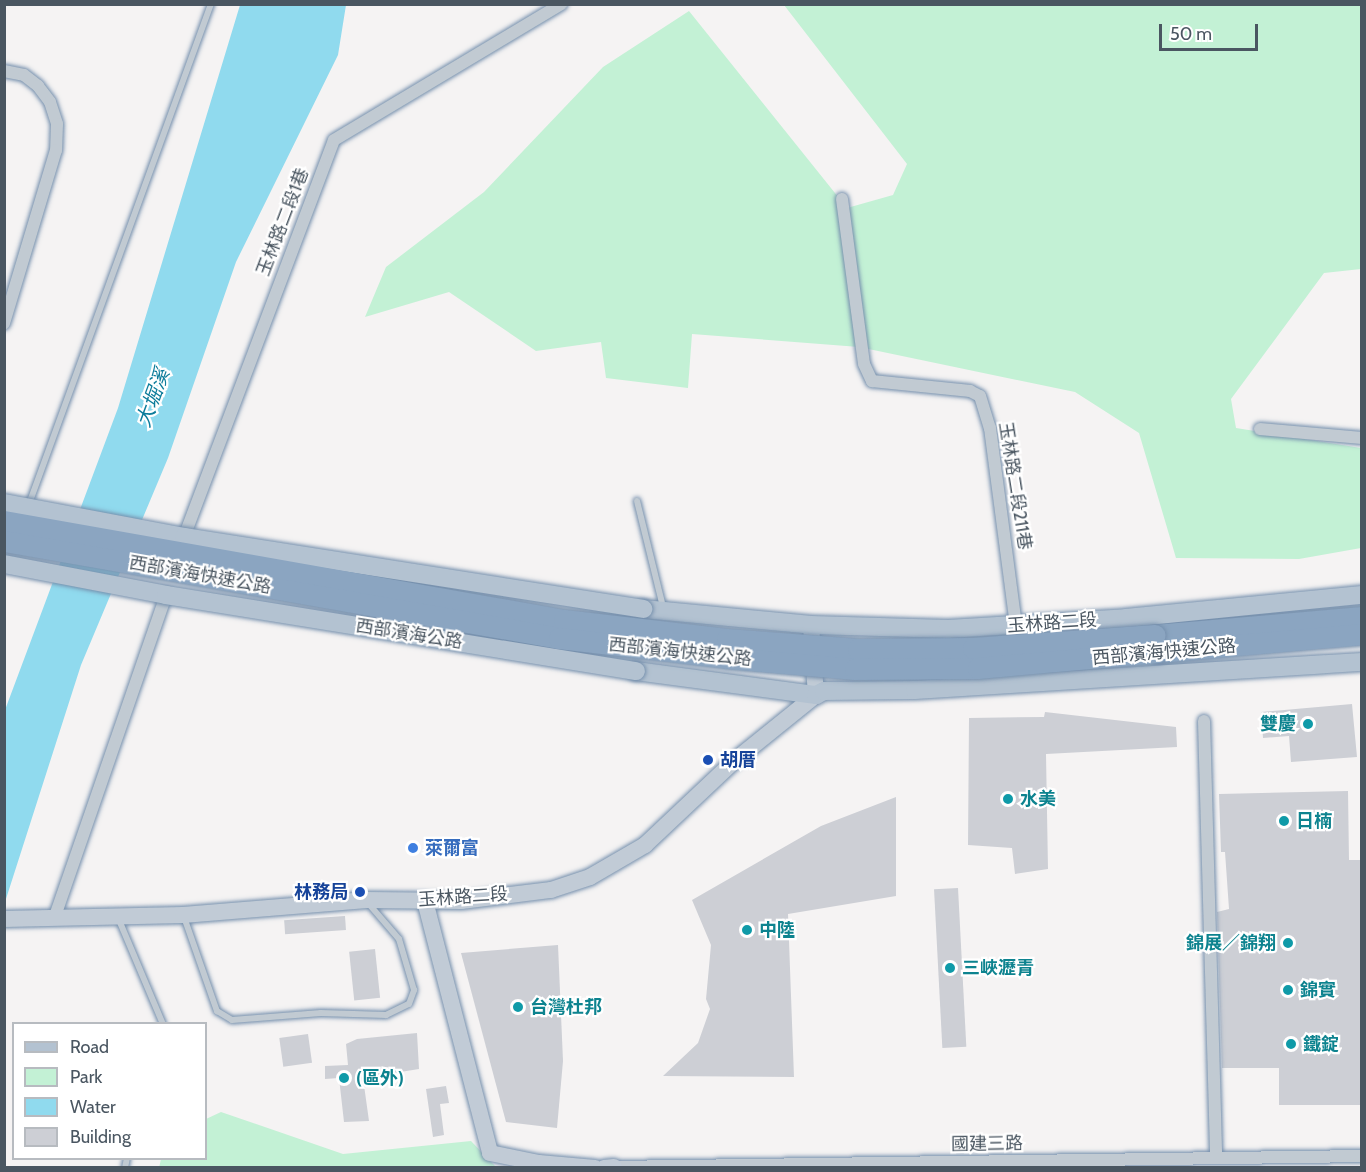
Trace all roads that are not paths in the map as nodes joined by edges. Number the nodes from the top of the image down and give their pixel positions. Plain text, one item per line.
1 (211, 4) edge
2 (561, 4) edge
3 (4, 70) edge
4 (842, 200) dead end
5 (4, 323) edge
6 (1260, 429) dead end
7 (1362, 438) edge
8 (637, 501) dead end
9 (4, 503) edge
10 (12, 532) edge
11 (184, 537) junction
12 (4, 564) edge
13 (4, 573) edge
14 (166, 595) junction
15 (1362, 595) edge
16 (664, 611) junction
17 (687, 613) junction
18 (1362, 617) edge
19 (811, 625) junction
20 (1016, 625) junction
21 (1362, 634) edge
22 (1156, 644) junction
23 (696, 645) dead end
24 (708, 646) dead end
25 (778, 652) dead end
26 (790, 654) dead end
27 (812, 657) junction
28 (1362, 662) edge
29 (816, 695) junction
30 (1204, 721) dead end
31 (366, 900) junction
32 (425, 901) junction
33 (183, 915) junction
34 (49, 916) junction
35 (118, 916) junction
36 (4, 919) edge
37 (163, 1022) edge
38 (1362, 1156) edge
39 (1216, 1158) junction
40 (595, 1167) edge
41 (604, 1167) edge
42 (614, 1167) edge

1 - 10 lane
2 - 11 street, 玉林路二段1巷
3 - 5 street
4 - 20 street, 玉林路二段211巷
6 - 7 street
8 - 16 lane
9 - 11 main road, bridge
10 - 13 lane
10 - 22 highway, 西部濱海快速公路, bridge
11 - 16 main road, bridge
12 - 14 main road, 西部濱海公路, bridge
14 - 29 main road, 西部濱海公路, bridge
14 - 34 street
15 - 20 main road, 玉林路二段
16 - 17 main road
17 - 19 main road
17 - 23 lane
18 - 22 highway, 西部濱海快速公路
19 - 20 main road, 玉林路二段
19 - 27 street
21 - 22 highway, 西部濱海快速公路
24 - 25 lane
26 - 27 lane
27 - 29 street
28 - 29 main road
29 - 32 street, 玉林路二段
30 - 39 street
31 - 32 street, 玉林路二段
31 - 33 street, 玉林路二段
31 - 33 lane
32 - 40 street
33 - 35 street, 玉林路二段
34 - 35 street, 玉林路二段
34 - 36 street, 玉林路二段
35 - 37 lane
38 - 39 street, 國建三路
39 - 42 street, 國建三路
41 - 42 street

